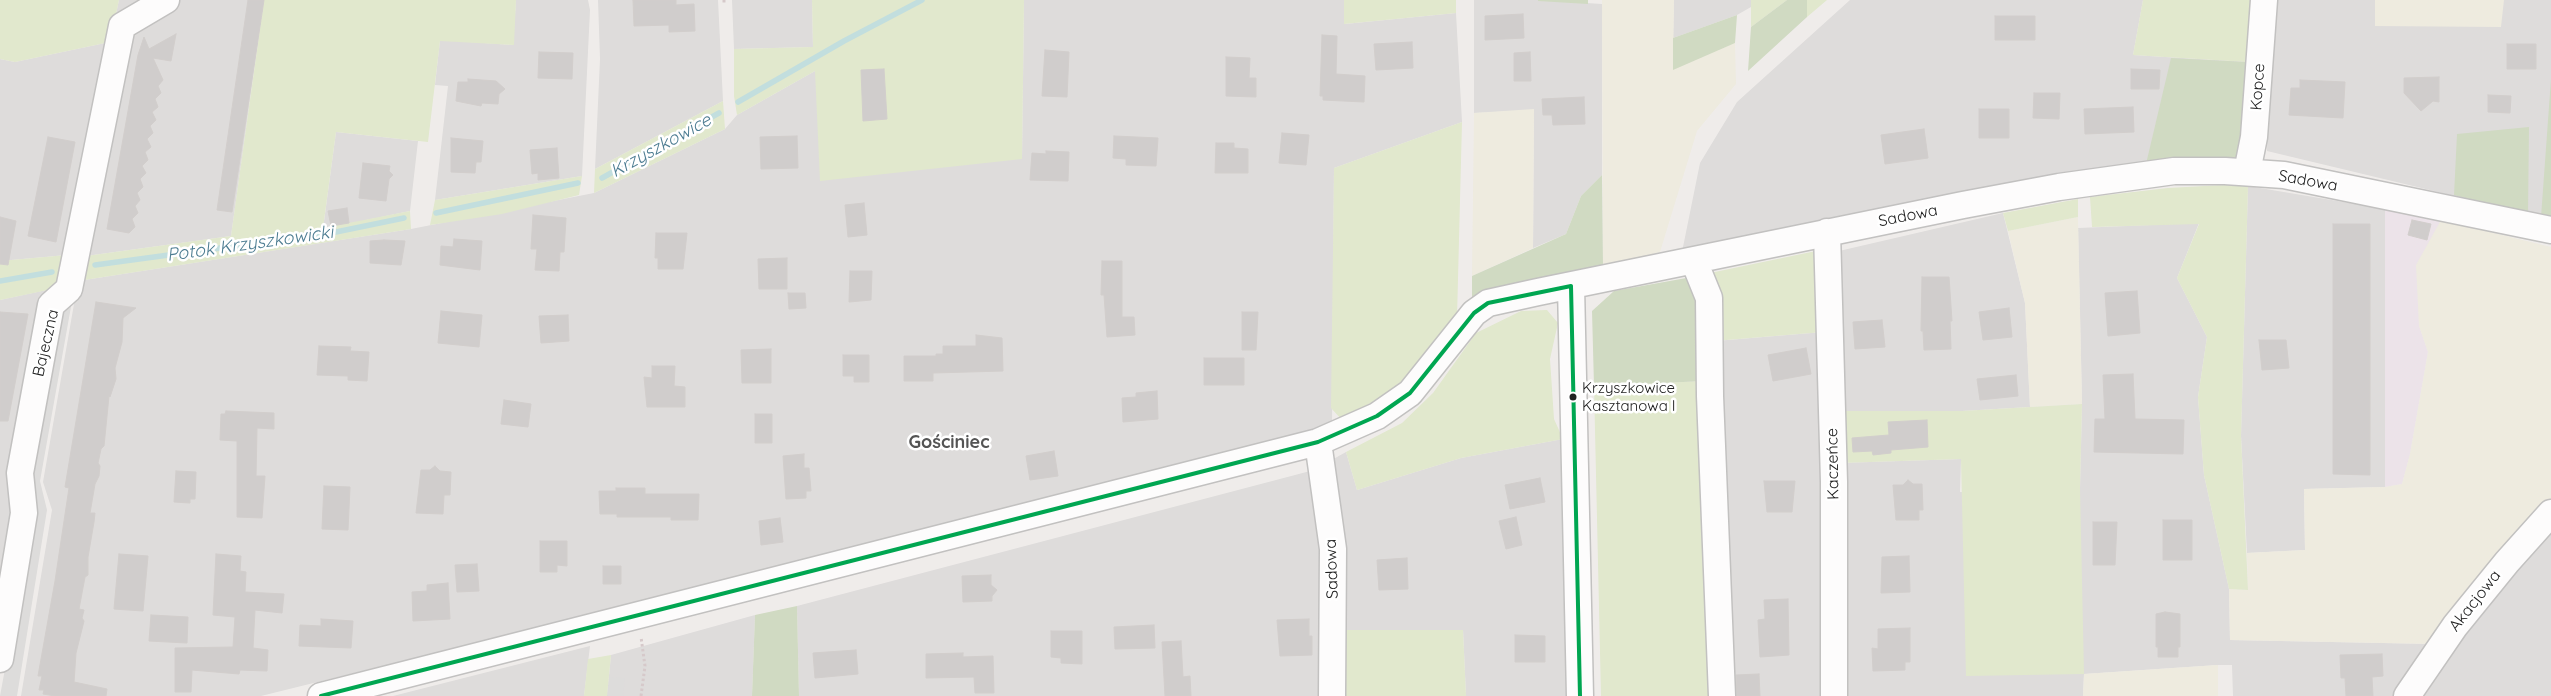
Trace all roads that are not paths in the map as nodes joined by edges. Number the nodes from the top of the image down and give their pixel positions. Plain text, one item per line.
1 (166, 0) edge
2 (2264, 0) edge
3 (2247, 172) junction
4 (2551, 230) edge
5 (1827, 232) junction
6 (1694, 260) junction
7 (1571, 286) junction
8 (1318, 442) junction
9 (2551, 513) edge
10 (0, 658) edge
11 (322, 696) edge
12 (1332, 696) edge
13 (1580, 696) edge
14 (1722, 696) edge
15 (1834, 696) edge
16 (2407, 696) edge

1 - 10 street, Bajeczna
2 - 3 street, Kopce
3 - 4 street, Sadowa
3 - 5 street, Sadowa
5 - 6 street, Sadowa
5 - 15 street, Kaczeńce
6 - 7 street, Sadowa
6 - 14 street
7 - 8 street, Sadowa
7 - 13 street
8 - 11 street, Sadowa
8 - 12 street, Sadowa
9 - 16 street, Akacjowa

